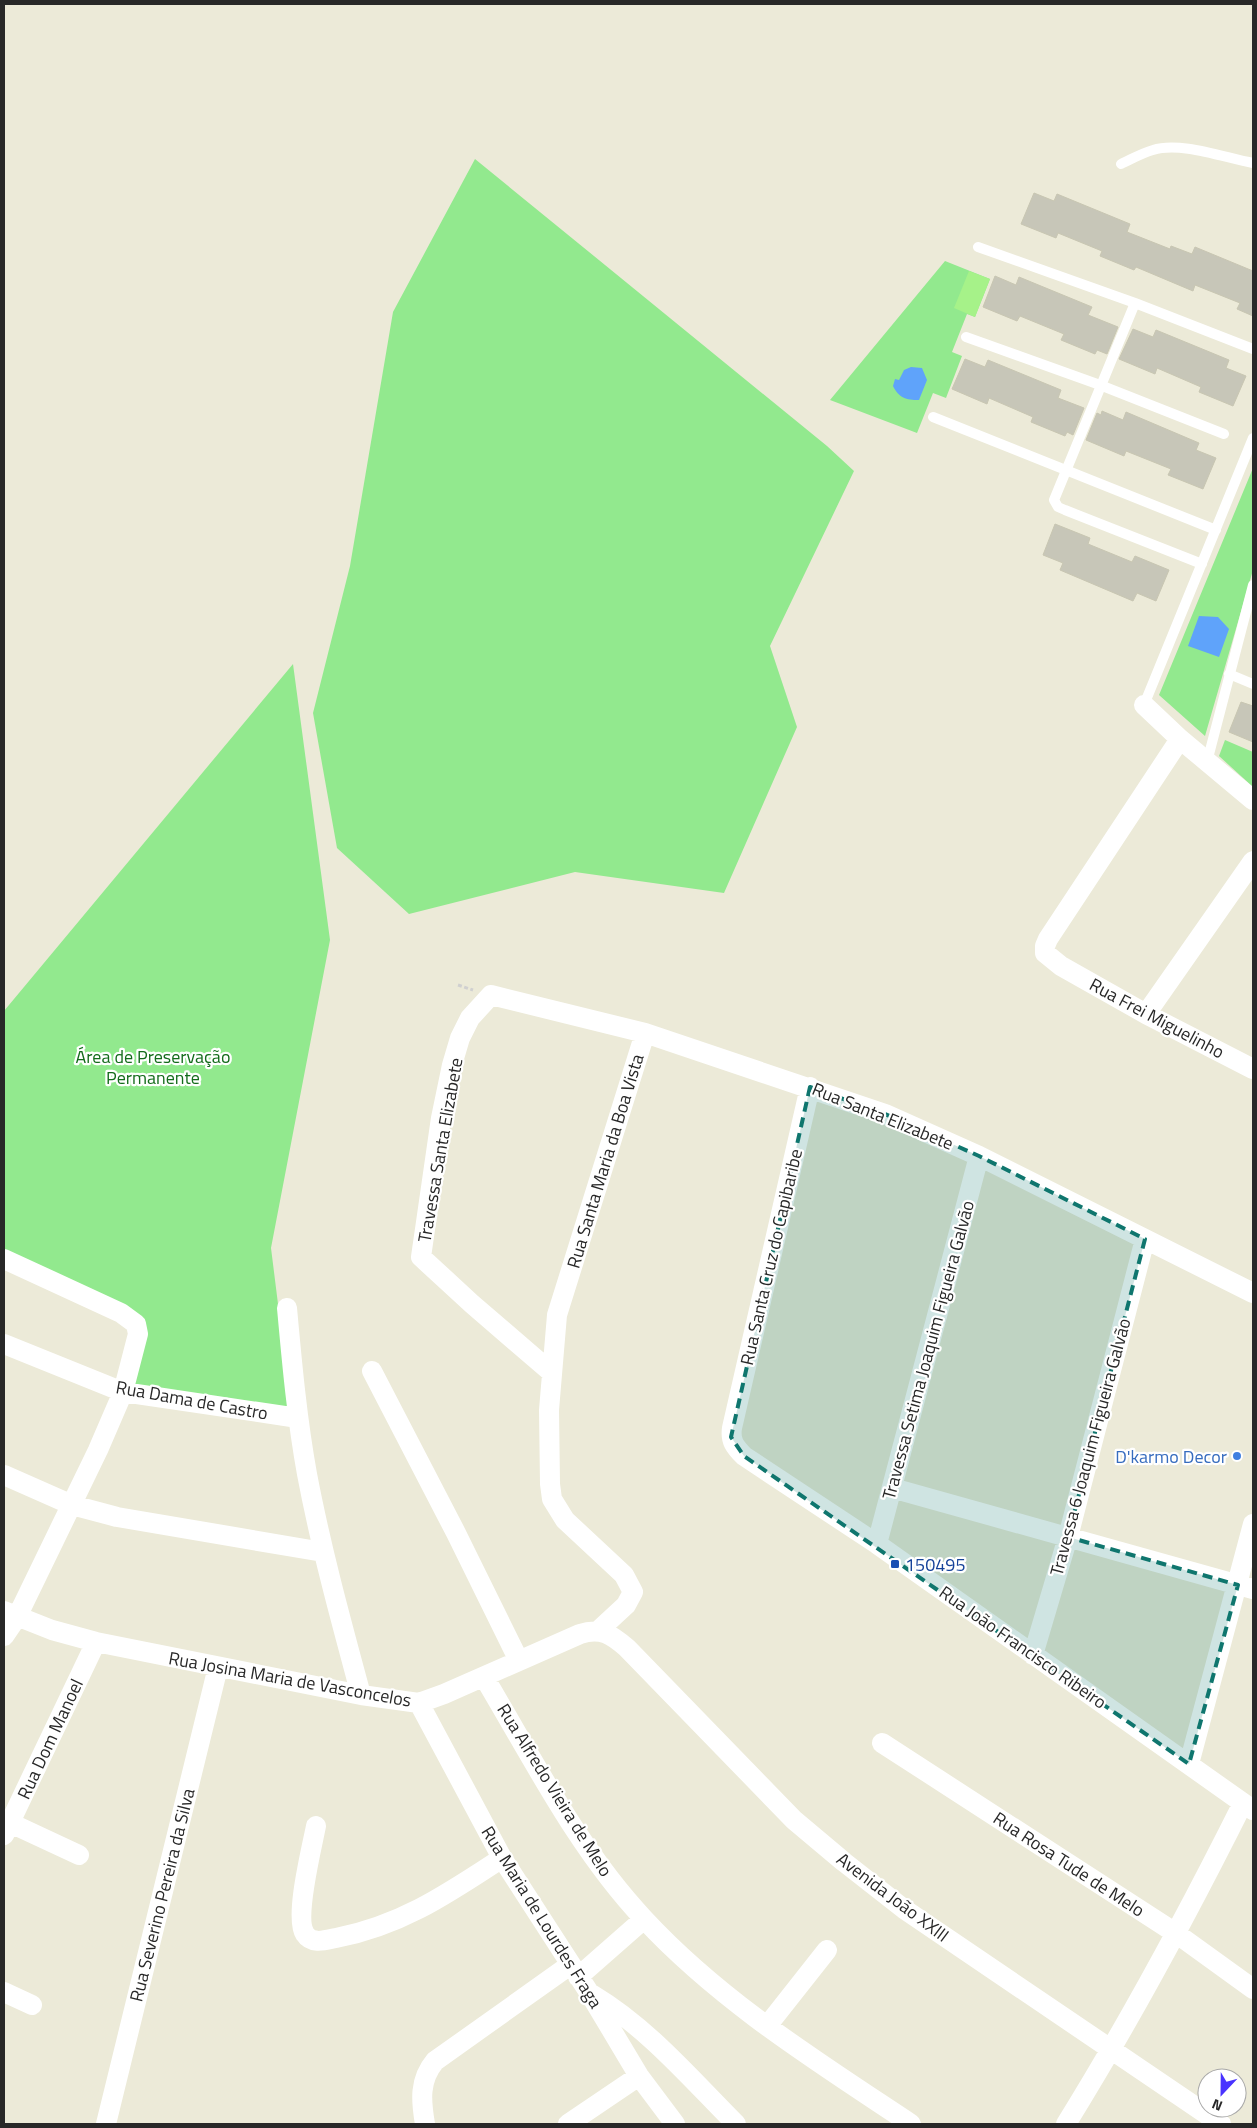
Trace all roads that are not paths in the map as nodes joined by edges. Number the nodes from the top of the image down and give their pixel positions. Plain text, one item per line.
1 (1253, 163) edge
2 (1121, 164) dead end
3 (978, 247) dead end
4 (1135, 303) junction
5 (966, 337) dead end
6 (1253, 350) edge
7 (1100, 385) junction
8 (933, 417) dead end
9 (1224, 434) dead end
10 (1253, 438) edge
11 (1065, 469) junction
12 (1216, 530) junction
13 (1202, 564) junction
14 (1253, 588) edge
15 (1230, 674) junction
16 (1253, 684) edge
17 (1144, 704) joint
18 (1180, 739) junction
19 (1207, 762) junction
20 (1253, 800) edge
21 (1253, 861) edge
22 (491, 995) joint
23 (1146, 1014) junction
24 (645, 1032) junction
25 (1253, 1069) edge
26 (810, 1087) junction
27 (979, 1156) junction
28 (1145, 1239) junction
29 (4, 1259) edge
30 (1253, 1293) edge
31 (286, 1308) dead end
32 (4, 1344) edge
33 (372, 1371) dead end
34 (551, 1372) junction
35 (123, 1392) junction
36 (298, 1418) junction
37 (732, 1428) joint
38 (4, 1475) edge
39 (892, 1488) junction
40 (72, 1504) junction
41 (1253, 1524) edge
42 (1068, 1537) junction
43 (877, 1544) junction
44 (323, 1552) junction
45 (1246, 1587) edge
46 (10, 1614) edge
47 (599, 1630) junction
48 (4, 1636) edge
49 (96, 1642) junction
50 (1033, 1655) junction
51 (519, 1662) junction
52 (218, 1667) junction
53 (484, 1677) junction
54 (361, 1695) junction
55 (419, 1703) junction
56 (882, 1744) dead end
57 (1189, 1764) junction
58 (1248, 1807) edge
59 (6, 1826) edge
60 (316, 1826) dead end
61 (79, 1855) dead end
62 (502, 1858) junction
63 (644, 1919) junction
64 (1177, 1934) junction
65 (827, 1950) dead end
66 (574, 1971) junction
67 (1253, 1989) edge
68 (4, 1992) edge
69 (590, 1994) junction
70 (32, 2005) dead end
71 (767, 2026) junction
72 (1111, 2052) junction
73 (639, 2076) junction
74 (106, 2124) edge
75 (425, 2124) edge
76 (568, 2124) edge
77 (675, 2124) edge
78 (736, 2124) edge
79 (910, 2124) edge
80 (1066, 2124) edge
81 (1221, 2124) edge

1 - 2 lane
3 - 4 lane
4 - 6 lane
4 - 7 lane
5 - 7 lane
7 - 9 lane
7 - 11 lane
8 - 11 lane
10 - 12 lane
11 - 12 lane
11 - 13 lane
12 - 13 lane
13 - 17 lane
14 - 15 lane
15 - 16 lane
15 - 19 lane
17 - 18 street
18 - 19 street
18 - 23 street, Rua Frei Miguelinho
19 - 20 street
21 - 23 street
22 - 24 street, Rua Santa Elizabete
22 - 34 street, Travessa Santa Elizabete
23 - 25 street, Rua Frei Miguelinho
24 - 26 street, Rua Santa Elizabete
24 - 34 street, Rua Santa Maria da Boa Vista
26 - 27 street, Rua Santa Elizabete
26 - 37 street, Rua Santa Cruz do Capibaribe
27 - 28 street, Rua Santa Elizabete
27 - 39 street, Travessa Setima Joaquim Figueira Galvão
28 - 30 street, Rua Santa Elizabete
28 - 42 street, Travessa 6 Joaquim Figueira Galvão
29 - 35 street
31 - 36 street
32 - 35 street, Rua Dama de Castro
33 - 51 street
34 - 47 street, Rua Santa Maria da Boa Vista
35 - 36 street, Rua Dama de Castro
35 - 40 street
36 - 44 street
37 - 43 street, Rua João Francisco Ribeiro
38 - 40 street
39 - 42 street
39 - 43 street, Travessa Setima Joaquim Figueira Galvão
40 - 44 street
40 - 46 street
41 - 45 street
42 - 45 street
42 - 50 street, Travessa 6 Joaquim Figueira Galvão
43 - 50 street, Rua João Francisco Ribeiro
44 - 54 street
45 - 57 street
46 - 48 street
46 - 49 street, Rua Josina Maria de Vasconcelos
47 - 51 street, Rua Josina Maria de Vasconcelos
47 - 72 street, Avenida João XXIII
49 - 52 street, Rua Josina Maria de Vasconcelos
49 - 59 street, Rua Dom Manoel
50 - 57 street, Rua João Francisco Ribeiro
51 - 53 street, Rua Josina Maria de Vasconcelos
52 - 54 street, Rua Josina Maria de Vasconcelos
52 - 74 street, Rua Severino Pereira da Silva
53 - 55 street, Rua Josina Maria de Vasconcelos
53 - 63 street, Rua Alfredo Vieira de Melo
54 - 55 street, Rua Josina Maria de Vasconcelos
55 - 62 street, Rua Maria de Lourdes Fraga
56 - 64 street, Rua Rosa Tude de Melo
57 - 58 street, Rua João Francisco Ribeiro
58 - 64 street
59 - 61 street
60 - 62 street
62 - 66 street, Rua Maria de Lourdes Fraga
63 - 66 street
63 - 71 street, Rua Alfredo Vieira de Melo
64 - 67 street, Rua Rosa Tude de Melo
64 - 72 street
65 - 71 street
66 - 69 street, Rua Maria de Lourdes Fraga
66 - 75 street
68 - 70 street
69 - 73 street, Rua Maria de Lourdes Fraga
69 - 78 street
71 - 79 street, Rua Alfredo Vieira de Melo
72 - 80 street
72 - 81 street, Avenida João XXIII
73 - 76 street
73 - 77 street, Rua Maria de Lourdes Fraga

